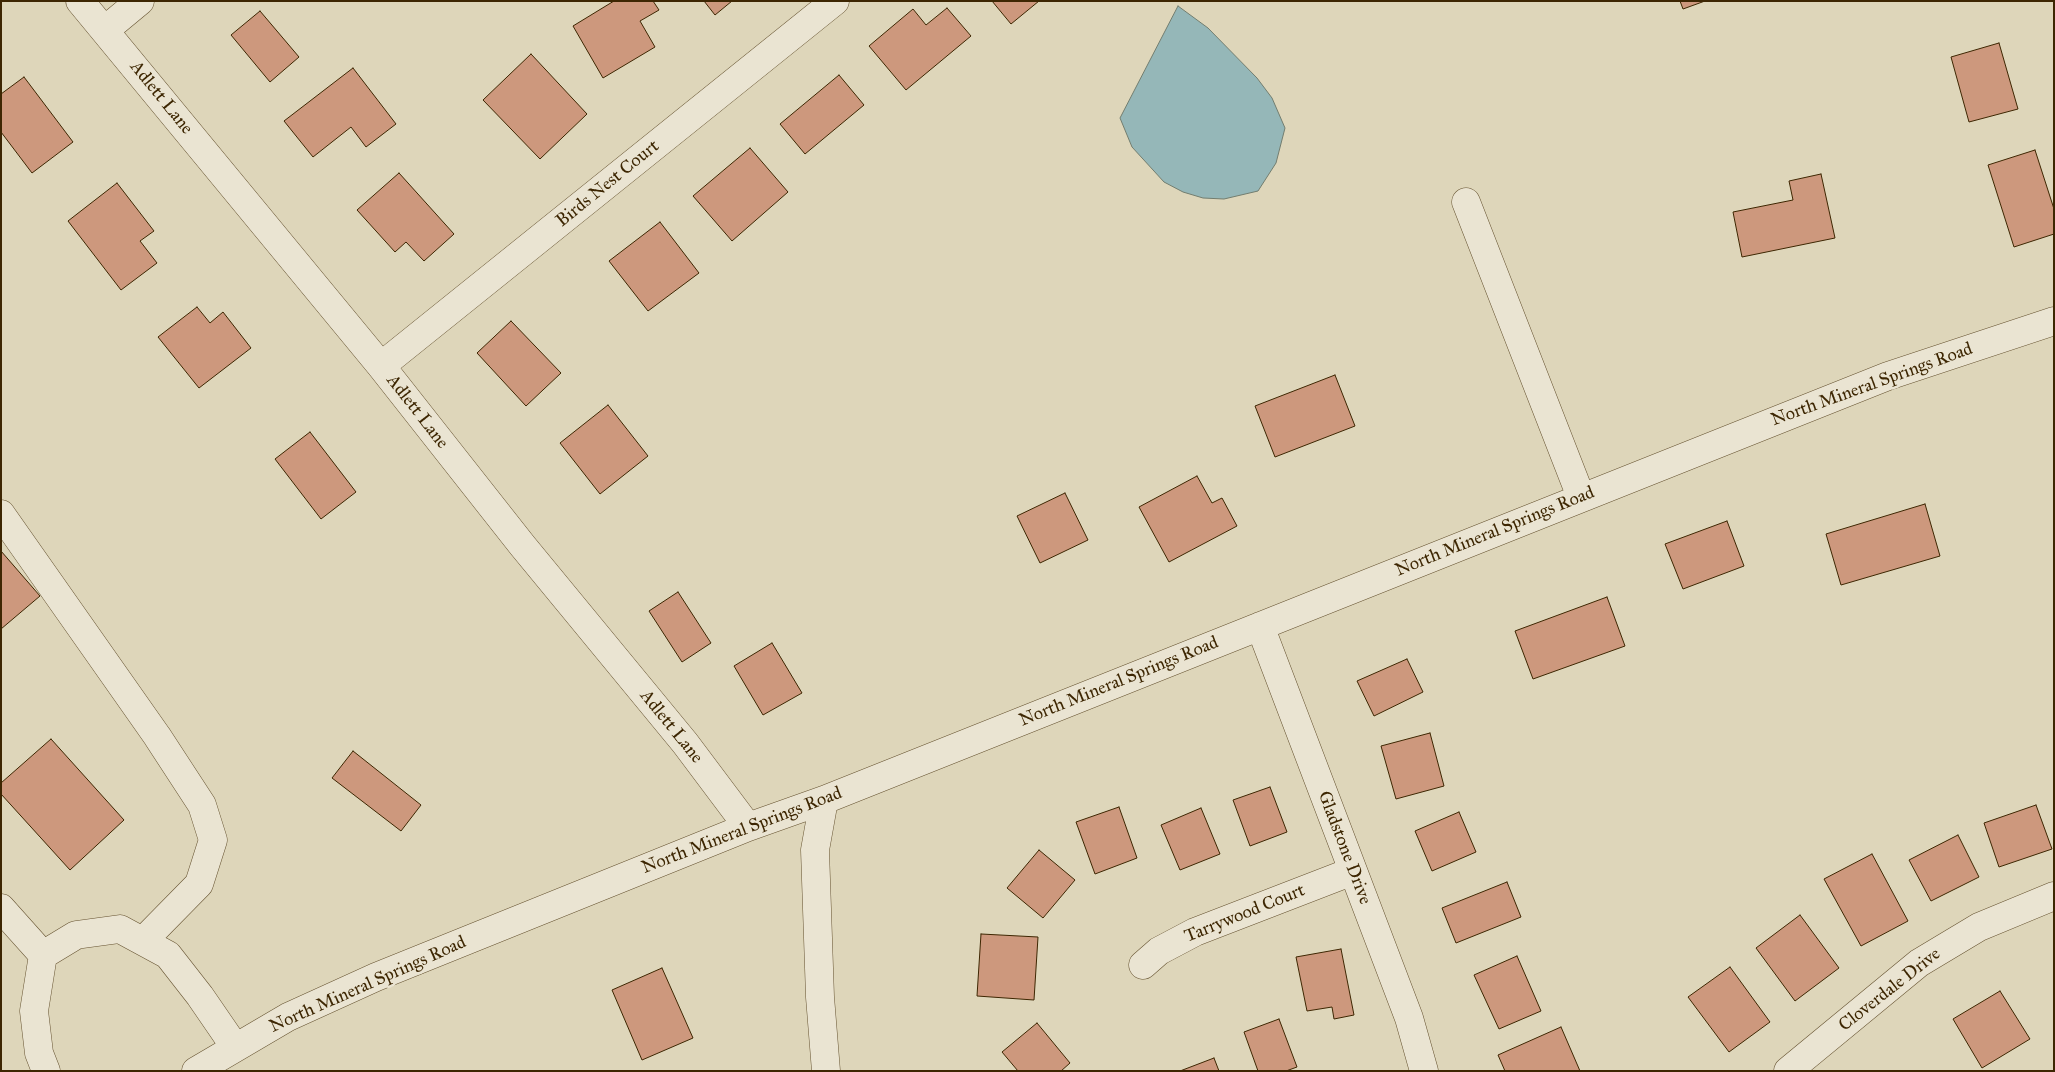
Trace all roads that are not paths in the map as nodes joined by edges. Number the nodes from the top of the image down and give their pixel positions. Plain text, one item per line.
1 (80, 1) edge
2 (140, 1) edge
3 (835, 1) edge
4 (104, 30) junction
5 (1466, 202) dead end
6 (2054, 321) edge
7 (381, 366) junction
8 (1581, 497) junction
9 (1, 514) edge
10 (1260, 626) junction
11 (824, 800) junction
12 (748, 827) junction
13 (1353, 871) junction
14 (2054, 896) edge
15 (1, 908) edge
16 (143, 941) junction
17 (43, 955) junction
18 (1142, 965) dead end
19 (235, 1047) junction
20 (46, 1071) edge
21 (196, 1071) edge
22 (826, 1071) edge
23 (1424, 1071) edge
24 (1788, 1071) edge

1 - 4 street, Adlett Lane
2 - 4 street
3 - 7 street, Birds Nest Court
4 - 7 street, Adlett Lane
5 - 8 street
6 - 8 street, North Mineral Springs Road
7 - 12 street, Adlett Lane
8 - 10 street, North Mineral Springs Road
9 - 16 street
10 - 11 street, North Mineral Springs Road
10 - 13 street, Gladstone Drive
11 - 12 street, North Mineral Springs Road
11 - 22 street
12 - 19 street, North Mineral Springs Road
13 - 18 street, Tarrywood Court
13 - 23 street, Gladstone Drive
14 - 24 street, Cloverdale Drive
15 - 17 street
16 - 17 street
16 - 19 street
17 - 20 street
19 - 21 street, North Mineral Springs Road

